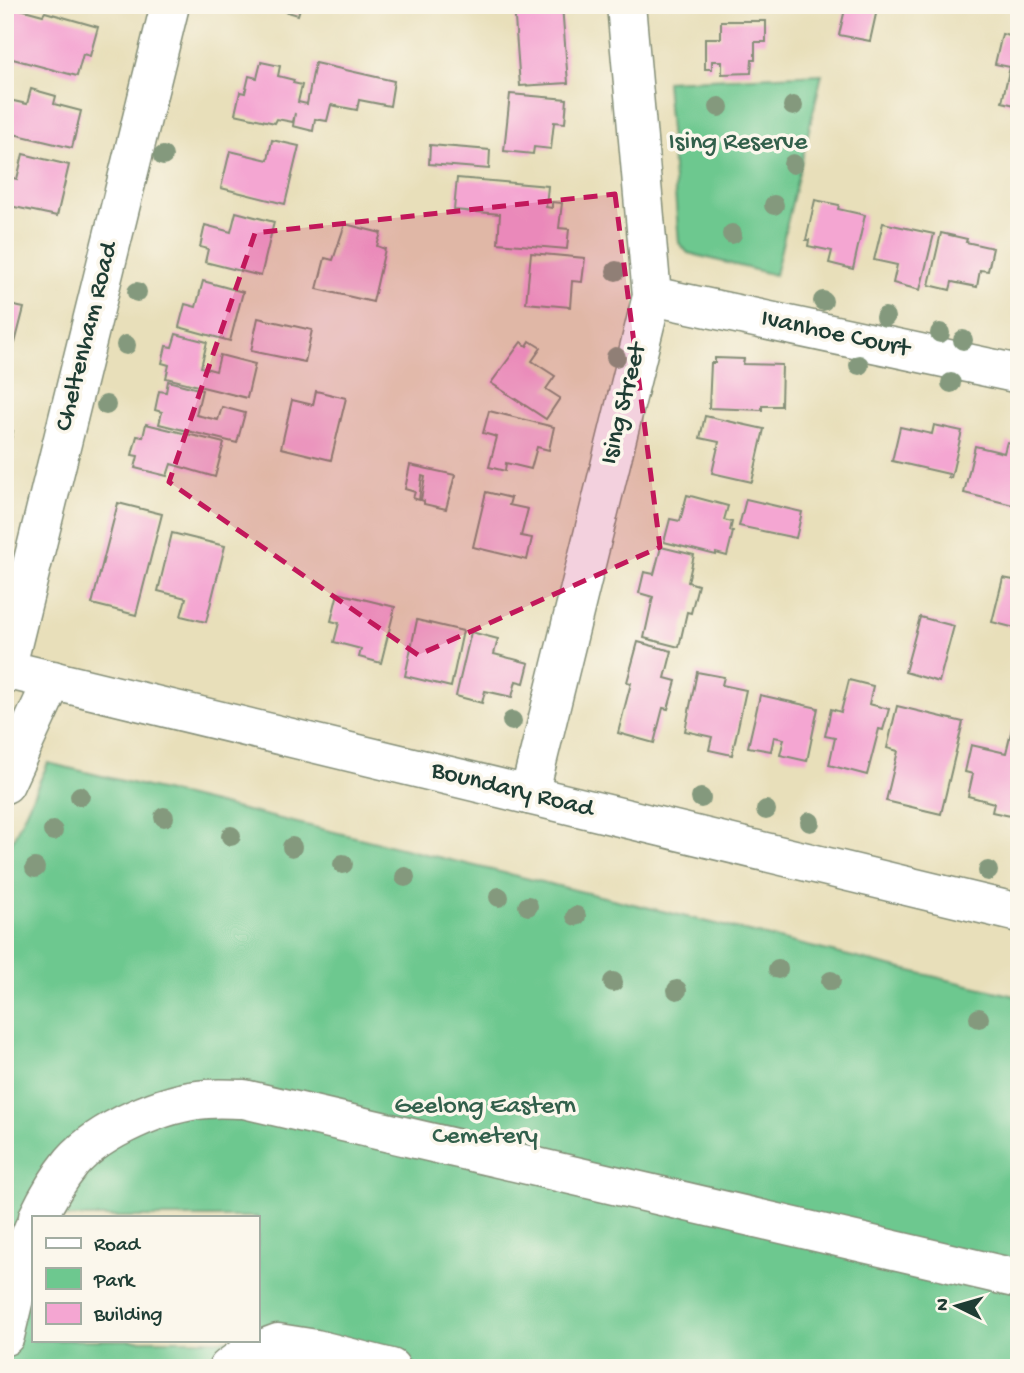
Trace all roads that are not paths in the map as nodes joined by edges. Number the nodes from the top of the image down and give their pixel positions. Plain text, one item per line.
1 (170, 5) edge
2 (626, 5) edge
3 (652, 296) junction
4 (1019, 374) edge
5 (6, 670) edge
6 (53, 680) junction
7 (5, 784) edge
8 (528, 795) junction
9 (1019, 913) edge
10 (38, 1216) edge
11 (32, 1232) edge
12 (1019, 1279) edge
13 (5, 1336) edge
14 (228, 1368) edge
15 (391, 1368) edge

1 - 5 street, Cheltenham Road
2 - 3 street, Ising Street
3 - 4 street, Ivanhoe Court
3 - 8 street, Ising Street
5 - 6 street, Boundary Road
6 - 7 street
6 - 8 street, Boundary Road
8 - 9 street, Boundary Road
10 - 12 street
11 - 13 street
14 - 15 street

